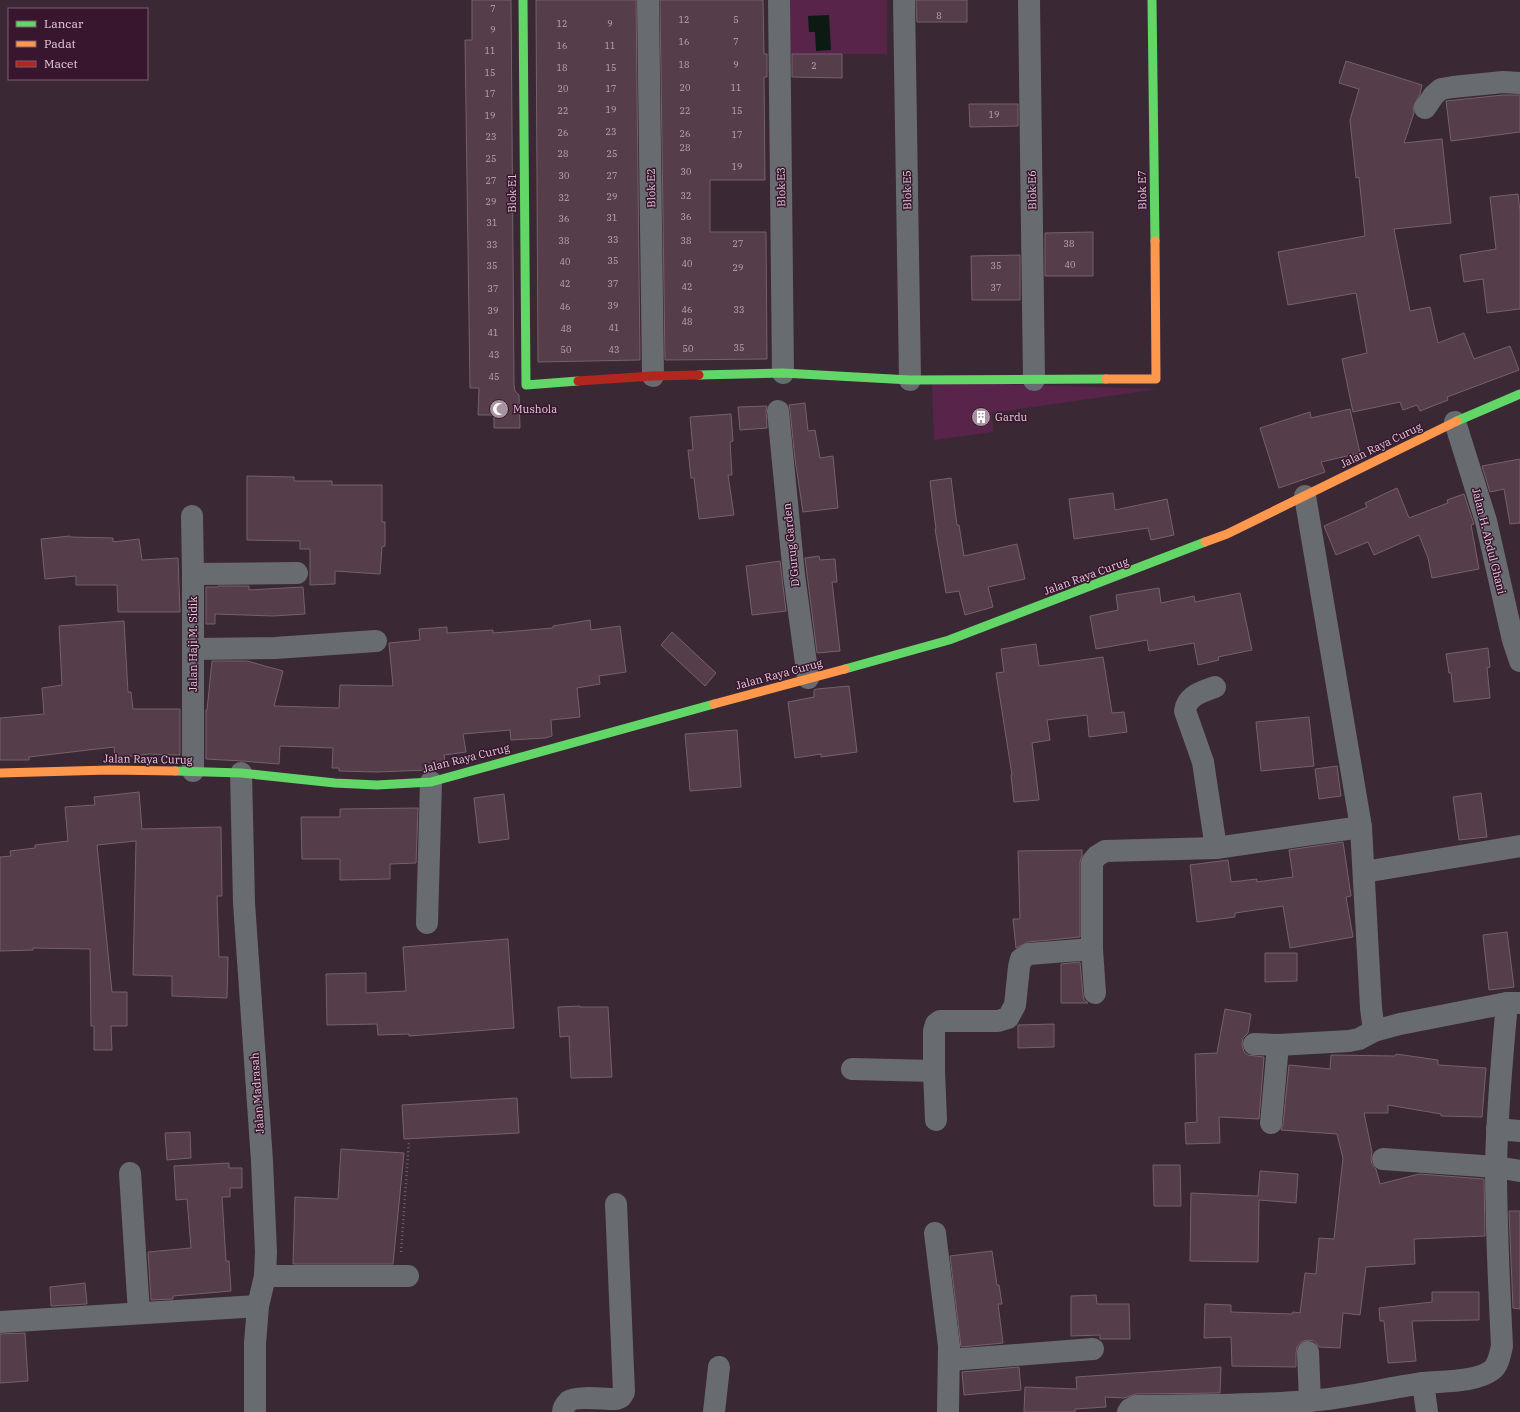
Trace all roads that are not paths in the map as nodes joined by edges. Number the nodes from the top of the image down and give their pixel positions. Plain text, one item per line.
1 (523, 0) edge
2 (648, 0) edge
3 (779, 0) edge
4 (904, 0) edge
5 (1029, 0) edge
6 (1152, 0) edge
7 (1520, 83) edge
8 (1425, 108) dead end
9 (783, 373) junction
10 (653, 376) junction
11 (910, 380) junction
12 (1034, 380) junction
13 (1520, 394) edge
14 (778, 411) dead end
15 (1456, 422) junction
16 (1305, 496) junction
17 (192, 516) dead end
18 (297, 573) dead end
19 (194, 574) junction
20 (376, 641) dead end
21 (193, 649) junction
22 (1520, 661) edge
23 (808, 678) junction
24 (1215, 687) dead end
25 (193, 771) junction
26 (0, 772) edge
27 (241, 773) junction
28 (431, 782) junction
29 (1361, 827) junction
30 (1520, 846) edge
31 (1216, 848) junction
32 (1364, 872) junction
33 (427, 923) dead end
34 (1092, 949) junction
35 (1095, 993) dead end
36 (1514, 1003) edge
37 (1374, 1031) junction
38 (1254, 1044) dead end
39 (1278, 1045) junction
40 (852, 1069) dead end
41 (934, 1071) junction
42 (936, 1120) dead end
43 (1271, 1123) dead end
44 (1497, 1129) junction
45 (1520, 1131) edge
46 (1383, 1159) dead end
47 (1496, 1167) junction
48 (1520, 1171) edge
49 (130, 1172) dead end
50 (616, 1204) dead end
51 (935, 1233) dead end
52 (265, 1276) junction
53 (404, 1277) road end
54 (258, 1306) junction
55 (139, 1314) junction
56 (0, 1322) edge
57 (1093, 1349) dead end
58 (1308, 1352) dead end
59 (950, 1360) junction
60 (720, 1367) dead end
61 (1423, 1383) junction
62 (1310, 1401) junction
63 (255, 1412) edge
64 (563, 1412) edge
65 (714, 1412) edge
66 (948, 1412) edge
67 (1128, 1412) edge
68 (1427, 1412) edge

1 - 10 main road, Blok E1
2 - 10 street, Blok E2
3 - 9 street, Blok E3
4 - 11 street, Blok E5
5 - 12 street, Blok E6
6 - 12 main road, Blok E7
7 - 8 street
9 - 10 main road
9 - 11 main road
11 - 12 main road
13 - 15 main road, Jalan Raya Curug
14 - 23 street, D'Gurug Garden
15 - 16 main road, Jalan Raya Curug
15 - 22 street, Jalan H. Abdul Ghani
16 - 23 main road, Jalan Raya Curug
16 - 29 street
17 - 19 street, Jalan Haji M. Sidik
18 - 19 street
19 - 21 street, Jalan Haji M. Sidik
20 - 21 street
21 - 25 street, Jalan Haji M. Sidik
23 - 28 main road, Jalan Raya Curug
24 - 31 street
25 - 26 main road, Jalan Raya Curug
25 - 27 main road, Jalan Raya Curug
27 - 28 main road, Jalan Raya Curug
27 - 52 street, Jalan Madrasah
28 - 33 street
29 - 31 street
29 - 32 street
30 - 32 street
31 - 34 street
32 - 37 street
34 - 35 street
34 - 41 street
36 - 37 street
36 - 44 street
37 - 39 street
38 - 39 street
39 - 43 street
40 - 41 street
41 - 42 street
44 - 45 street
44 - 47 street
46 - 47 street
47 - 48 street
47 - 61 street
49 - 55 street
50 - 64 street
51 - 59 street
52 - 53 street
52 - 54 street, Jalan Madrasah
54 - 55 street
54 - 63 street, Jalan Madrasah
55 - 56 street
57 - 59 street
58 - 62 street
59 - 66 street
60 - 65 street
61 - 62 street
61 - 68 street
62 - 67 street

